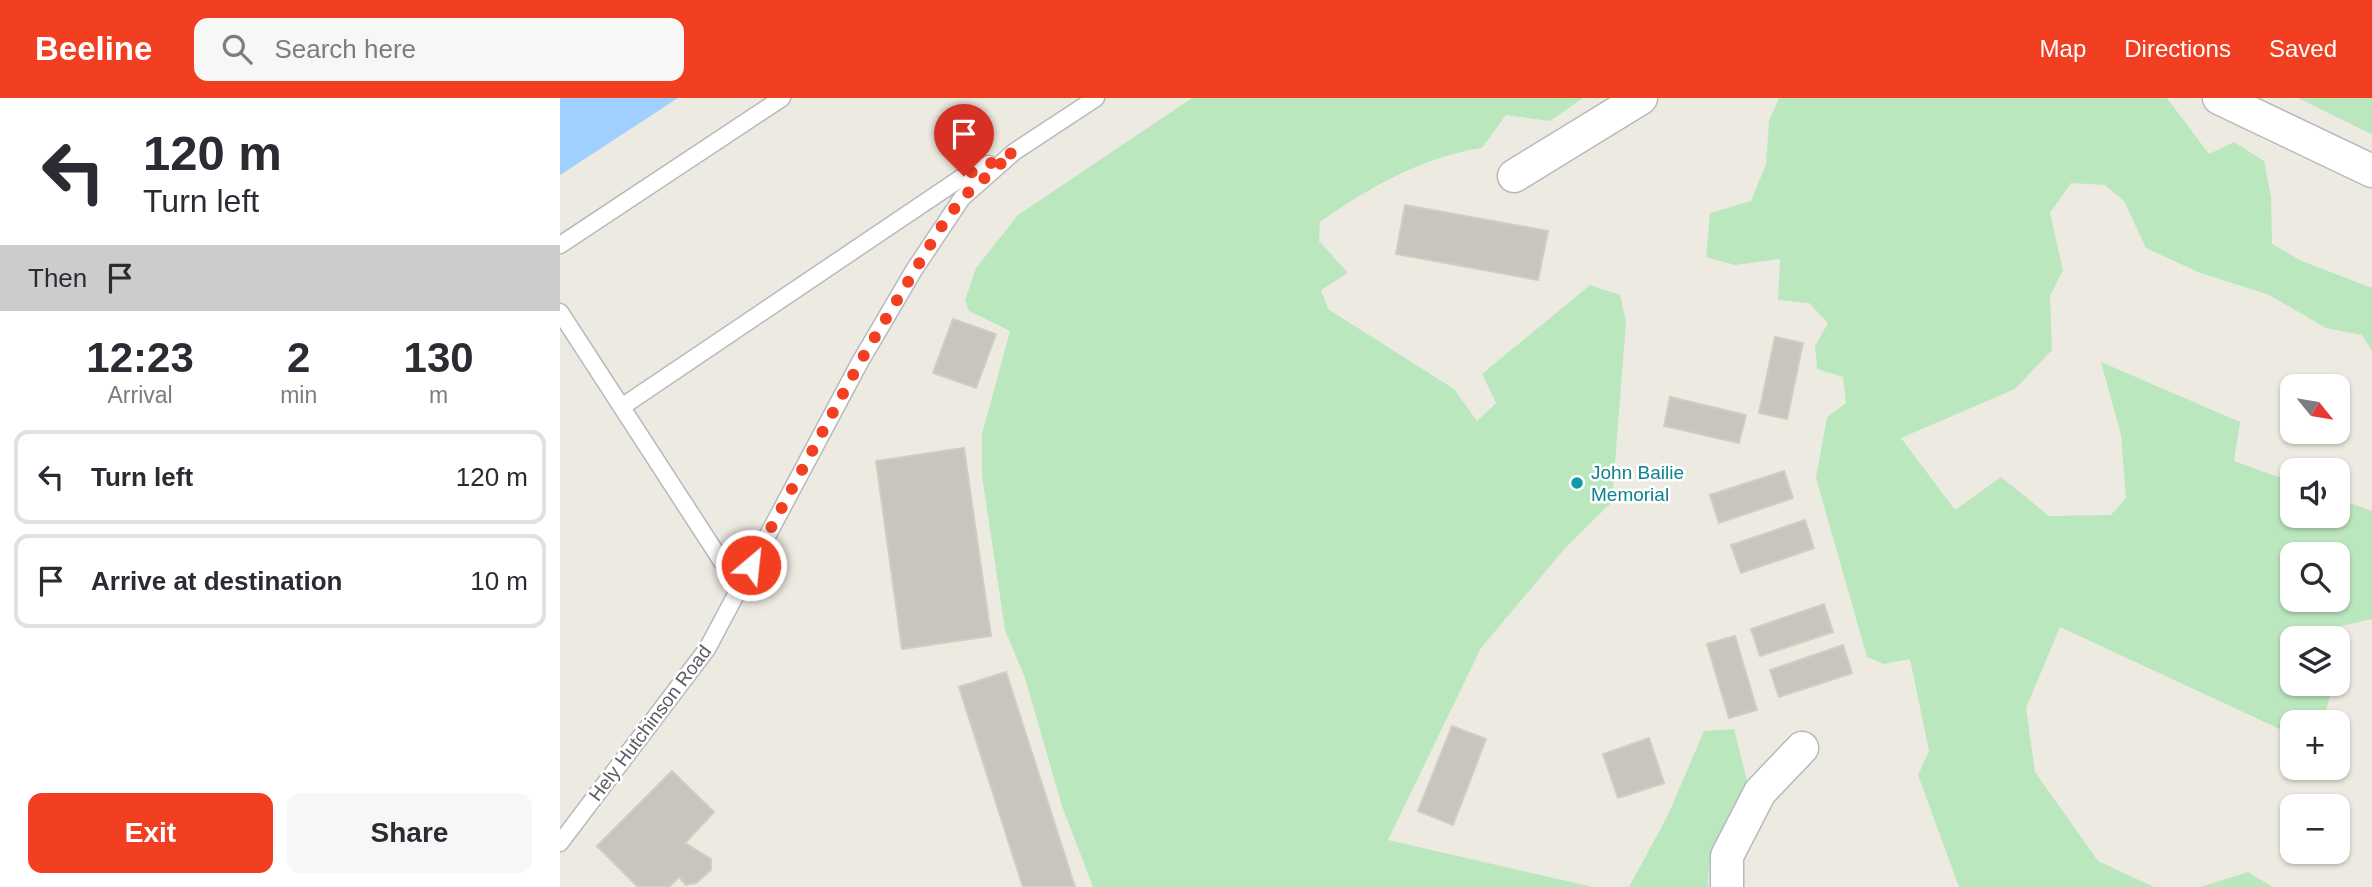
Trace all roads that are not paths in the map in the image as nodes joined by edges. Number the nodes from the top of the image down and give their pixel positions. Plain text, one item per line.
1 (782, 98) edge
2 (1096, 98) edge
3 (1642, 98) edge
4 (2219, 98) edge
5 (1014, 152) junction
6 (2372, 171) edge
7 (1514, 176) dead end
8 (560, 245) edge
9 (560, 312) edge
10 (623, 406) junction
11 (739, 588) junction
12 (1802, 748) dead end
13 (560, 843) edge
14 (1727, 887) edge

1 - 8 lane
2 - 5 lane, Hely Hutchinson Road
3 - 7 street
4 - 6 street
5 - 10 lane
5 - 11 lane, Hely Hutchinson Road
9 - 10 lane
10 - 11 lane
11 - 13 lane, Hely Hutchinson Road
12 - 14 street

